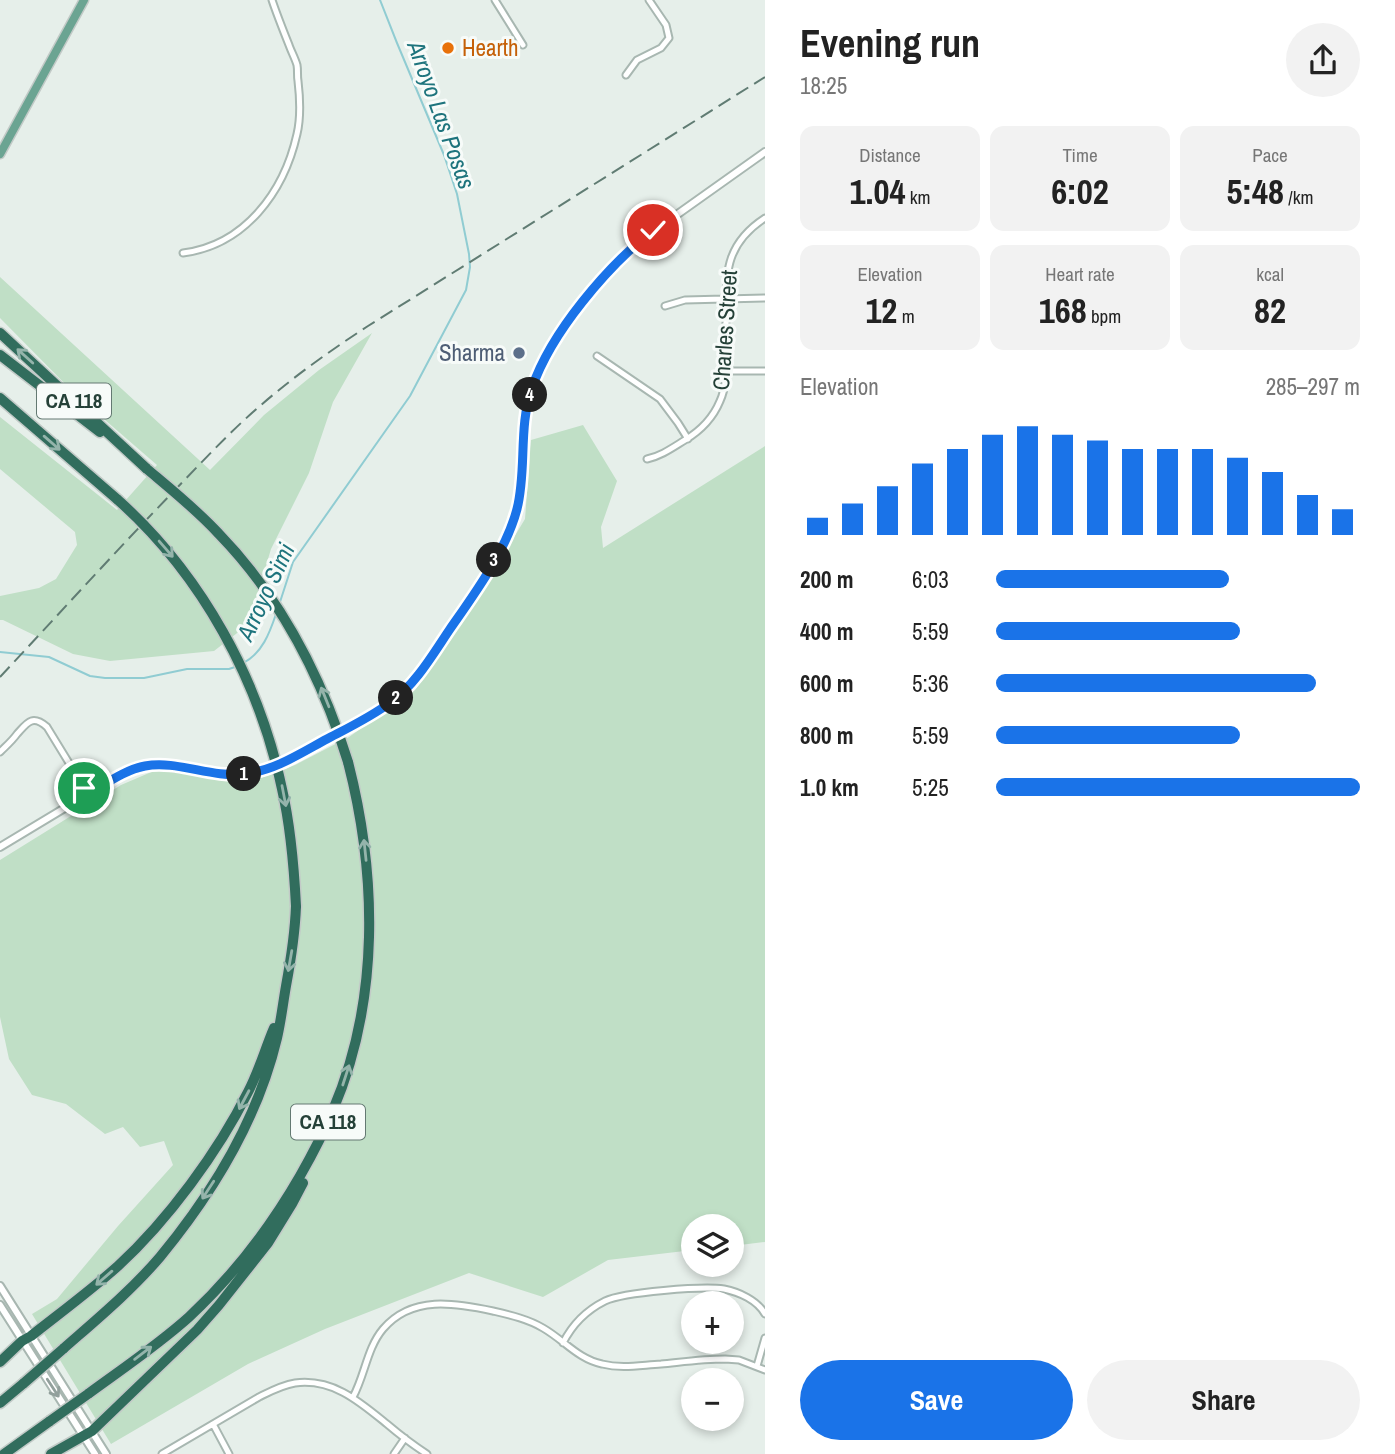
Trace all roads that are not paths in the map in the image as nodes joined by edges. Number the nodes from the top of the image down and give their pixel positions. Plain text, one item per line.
1 (84, 0) edge
2 (272, 0) edge
3 (495, 0) edge
4 (649, 0) edge
5 (523, 45) dead end
6 (626, 75) dead end
7 (1, 151) edge
8 (765, 152) edge
9 (765, 218) edge
10 (183, 253) dead end
11 (765, 298) edge
12 (725, 299) junction
13 (665, 306) dead end
14 (0, 333) edge
15 (0, 355) edge
16 (597, 356) dead end
17 (726, 371) junction
18 (765, 371) edge
19 (0, 398) edge
20 (688, 439) junction
21 (647, 459) dead end
22 (147, 469) junction
23 (0, 752) edge
24 (88, 794) junction
25 (0, 847) edge
26 (281, 1015) junction
27 (333, 1110) junction
28 (0, 1286) edge
29 (0, 1306) edge
30 (765, 1314) edge
31 (765, 1338) edge
32 (27, 1339) junction
33 (564, 1343) junction
34 (0, 1362) edge
35 (757, 1366) junction
36 (765, 1370) edge
37 (353, 1397) junction
38 (0, 1403) edge
39 (213, 1423) junction
40 (88, 1433) junction
41 (405, 1438) junction
42 (4, 1454) edge
43 (51, 1454) edge
44 (95, 1454) edge
45 (106, 1454) edge
46 (162, 1454) edge
47 (229, 1454) edge
48 (394, 1454) edge
49 (427, 1454) edge

1 - 7 main road
2 - 10 street
3 - 5 street
4 - 6 street
8 - 24 street
9 - 12 street, Charles Street
11 - 12 street
12 - 13 street
12 - 17 street, Charles Street
22 -> 14 highway, CA 118
15 - 22 highway
16 - 20 street
17 - 18 street
17 - 20 street, Charles Street
19 -> 26 highway, CA 118, bridge
20 - 21 street, Charles Street
27 -> 22 highway, CA 118, bridge
23 - 24 street
24 - 25 street
26 -> 32 highway
26 -> 38 highway, CA 118, bridge
27 - 40 highway
42 -> 27 highway, CA 118, bridge
28 - 32 street
29 - 32 street
30 - 33 street
31 - 35 street
32 - 34 highway
32 - 40 street
33 - 35 street
33 - 37 street
35 - 36 street
37 - 39 street
37 - 41 street
39 - 46 street
39 - 47 street
40 - 43 highway
40 - 44 street
40 - 45 street
41 - 48 street
41 - 49 street

